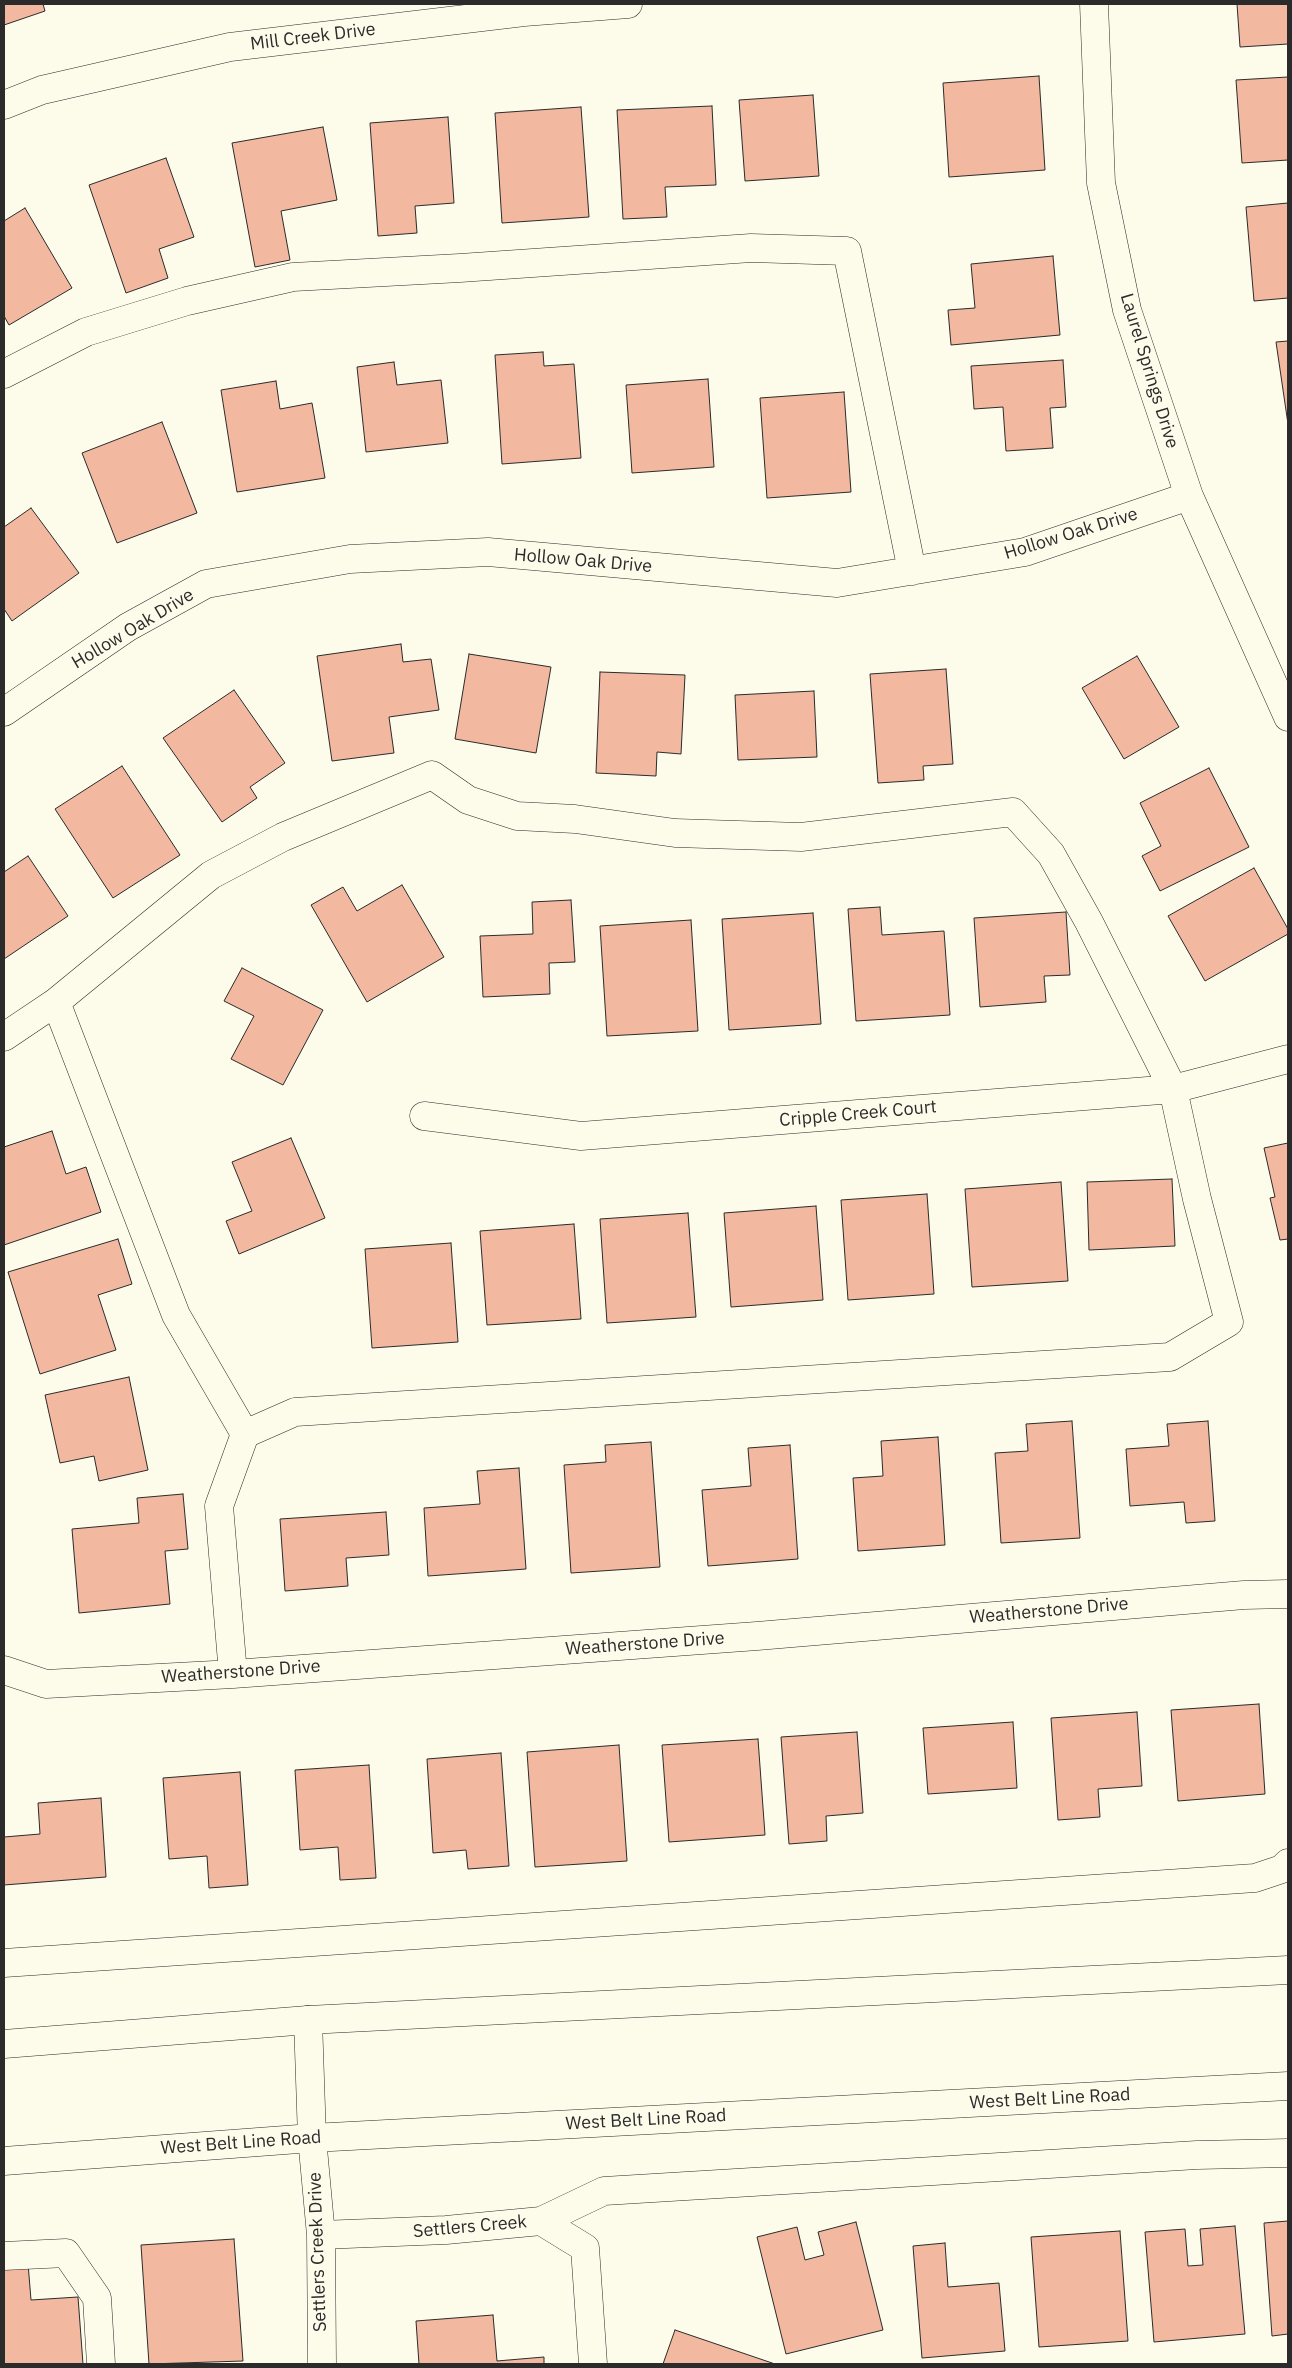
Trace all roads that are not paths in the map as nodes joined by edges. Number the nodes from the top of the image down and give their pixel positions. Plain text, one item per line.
1 (628, 4) edge
2 (1094, 4) edge
3 (4, 105) edge
4 (4, 374) edge
5 (1189, 496) junction
6 (912, 571) junction
7 (4, 712) edge
8 (1288, 717) edge
9 (56, 1002) junction
10 (4, 1037) edge
11 (1288, 1059) edge
12 (1172, 1089) junction
13 (424, 1116) dead end
14 (245, 1434) junction
15 (1288, 1594) edge
16 (4, 1670) edge
17 (232, 1674) junction
18 (1288, 1862) edge
19 (4, 1963) edge
20 (1288, 1970) edge
21 (308, 2020) junction
22 (4, 2044) edge
23 (1288, 2086) edge
24 (312, 2138) junction
25 (1288, 2154) edge
26 (4, 2161) edge
27 (541, 2221) junction
28 (321, 2235) junction
29 (4, 2256) edge
30 (101, 2364) edge
31 (322, 2364) edge
32 (594, 2364) edge

1 - 3 street, Mill Creek Drive
2 - 5 street, Laurel Springs Drive
4 - 6 street
5 - 6 street, Hollow Oak Drive
5 - 8 street, Laurel Springs Drive
6 - 7 street, Hollow Oak Drive
9 - 10 street
9 - 12 street
9 - 14 street
11 - 12 street, Cripple Creek Court
12 - 13 street, Cripple Creek Court
12 - 14 street
14 - 17 street
15 - 17 street, Weatherstone Drive
16 - 17 street, Weatherstone Drive
18 - 19 street
20 - 21 street
21 - 22 street
21 - 24 street, Settlers Creek Drive
23 - 24 street, West Belt Line Road
24 - 26 street, West Belt Line Road
24 - 28 street, Settlers Creek Drive
25 - 27 street
27 - 28 street, Settlers Creek
27 - 32 street, Settlers Creek
28 - 31 street, Settlers Creek Drive
29 - 30 street

